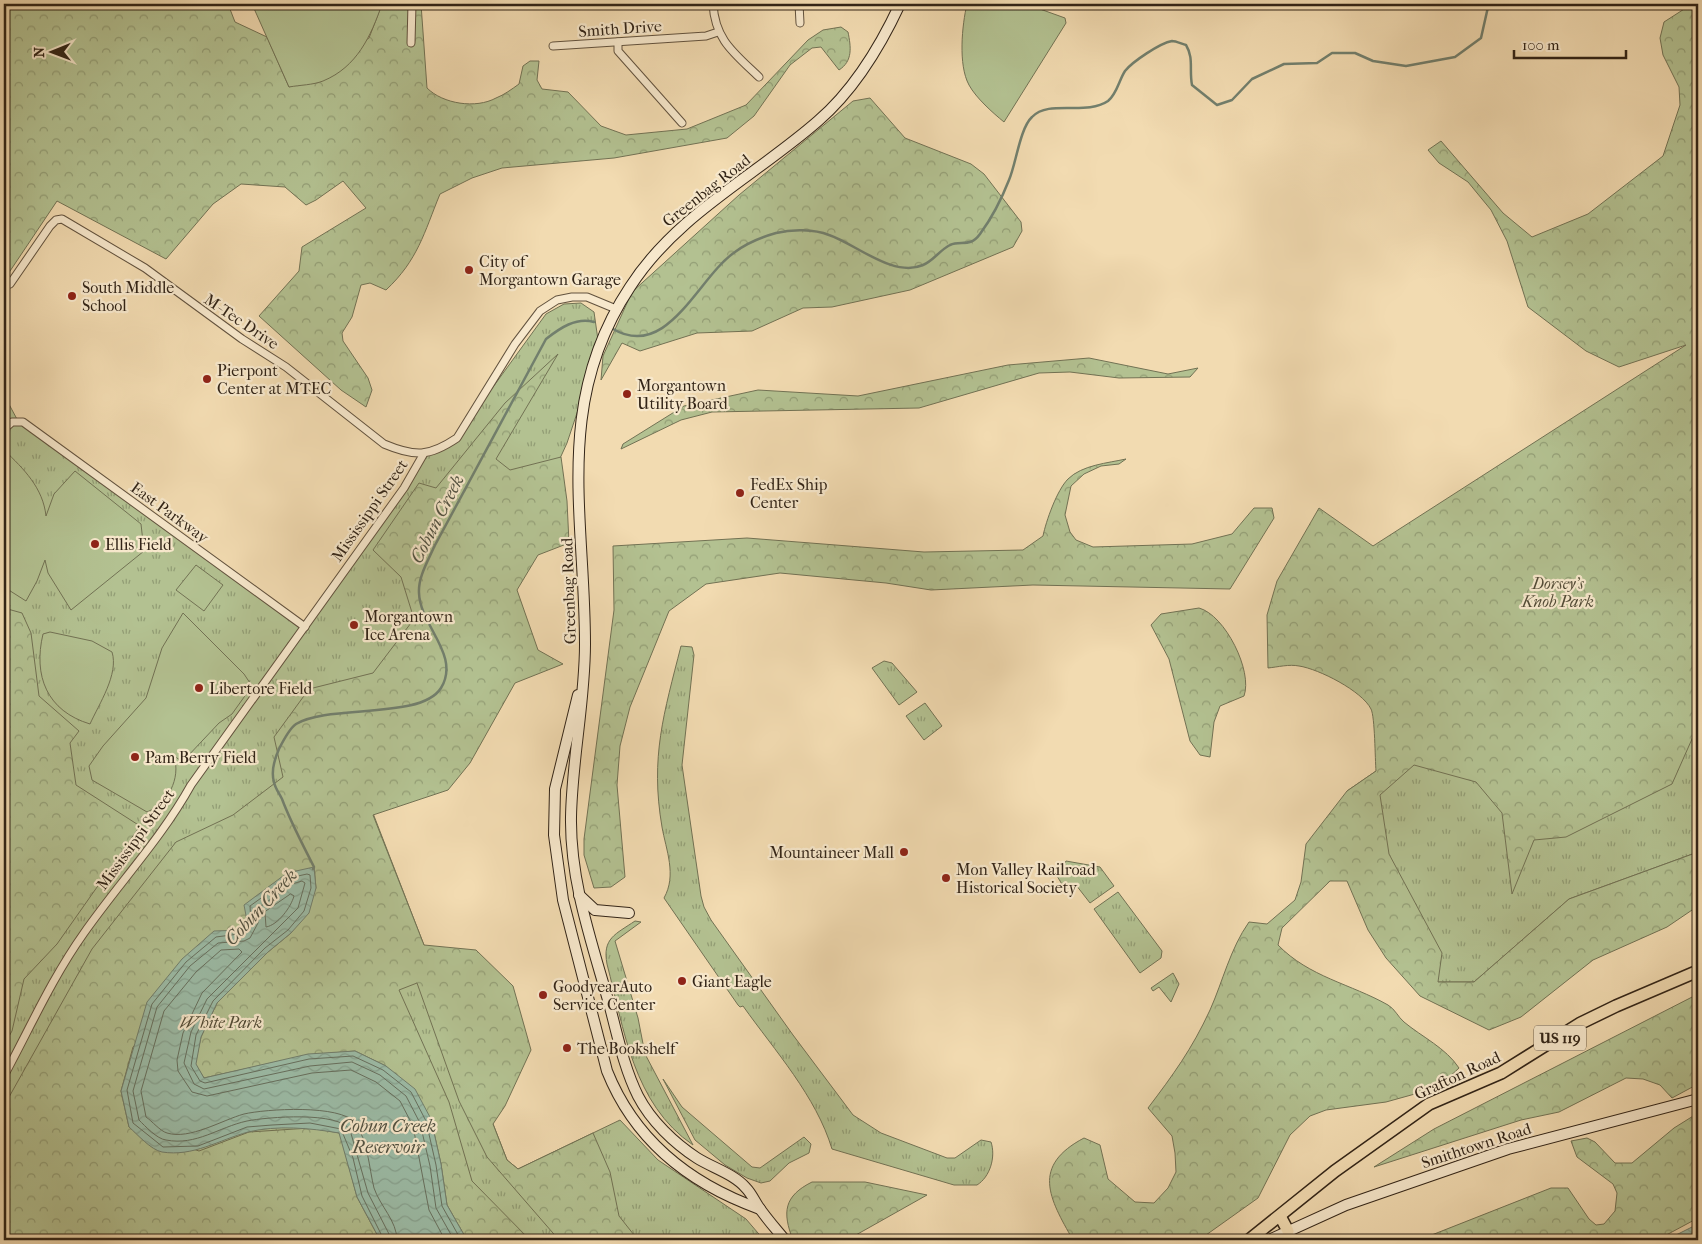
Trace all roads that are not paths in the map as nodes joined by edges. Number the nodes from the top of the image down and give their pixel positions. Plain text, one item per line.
1 (412, 4) edge
2 (713, 4) edge
3 (799, 4) edge
4 (900, 4) edge
5 (800, 24) dead end
6 (718, 32) junction
7 (618, 42) junction
8 (412, 43) dead end
9 (553, 46) dead end
10 (759, 77) dead end
11 (682, 123) dead end
12 (10, 284) dead end
13 (616, 309) junction
14 (4, 429) edge
15 (423, 455) junction
16 (304, 627) junction
17 (584, 671) junction
18 (579, 895) junction
19 (629, 913) dead end
20 (1698, 971) edge
21 (4, 1076) edge
22 (1698, 1099) edge
23 (760, 1209) junction
24 (1280, 1216) junction
25 (1288, 1231) junction
26 (785, 1240) edge
27 (1249, 1240) edge
28 (1269, 1240) edge

1 - 8 street
2 - 6 street
3 - 5 street
4 - 13 main road, Greenbag Road
6 - 7 street, Smith Drive
6 - 10 street
7 - 9 street, Smith Drive
7 - 11 street
12 - 15 street, M-Tec Drive
13 - 15 street
13 - 17 main road, Greenbag Road
14 - 16 street, East Parkway
15 - 16 street, Mississippi Street
16 - 21 street, Mississippi Street
17 - 18 main road, Greenbag Road
17 - 23 main road, Greenbag Road
18 - 19 main road
18 - 23 main road, Greenbag Road
20 - 24 main road, Grafton Road / US 119
22 - 25 main road, Smithtown Road
23 - 26 main road, Greenbag Road
24 - 25 main road
24 - 27 main road, Grafton Road / US 119
25 - 28 main road, Smithtown Road

